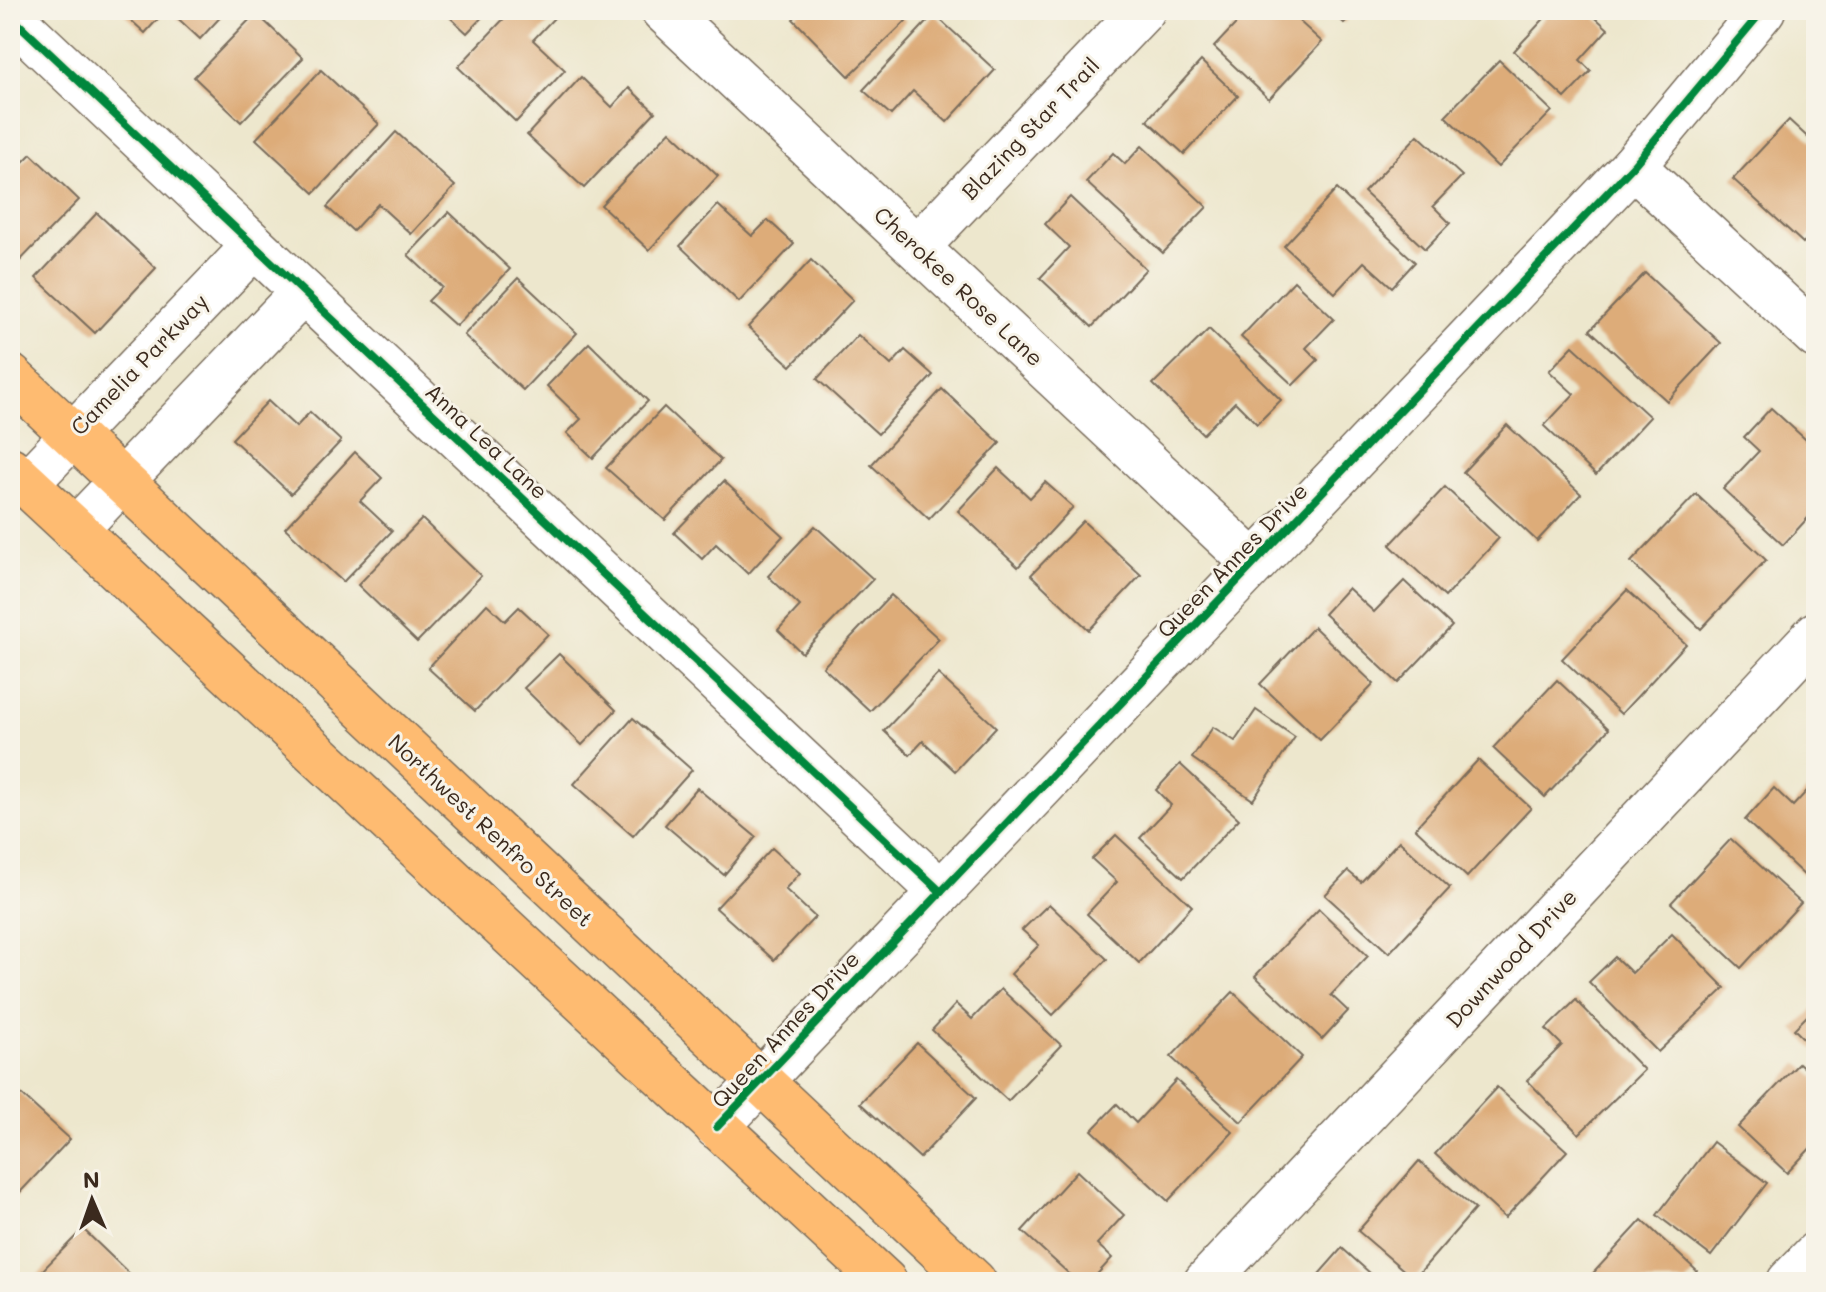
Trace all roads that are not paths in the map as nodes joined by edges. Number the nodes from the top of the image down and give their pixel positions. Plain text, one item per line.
1 (663, 10) edge
2 (1143, 10) edge
3 (1763, 10) edge
4 (10, 16) edge
5 (1633, 166) junction
6 (254, 246) junction
7 (917, 247) junction
8 (303, 292) junction
9 (1816, 336) edge
10 (10, 376) edge
11 (72, 434) junction
12 (18, 476) edge
13 (123, 483) junction
14 (75, 530) junction
15 (1254, 563) junction
16 (1816, 634) edge
17 (941, 892) junction
18 (759, 1081) junction
19 (717, 1127) junction
20 (1816, 1254) edge
21 (885, 1282) edge
22 (974, 1282) edge
23 (1206, 1282) edge
24 (1789, 1282) edge

1 - 7 street, Cherokee Rose Lane
2 - 7 street, Blazing Star Trail
3 - 5 street, Queen Annes Drive
4 - 6 street, Anna Lea Lane
5 - 9 street
5 - 15 street, Queen Annes Drive
6 - 8 street, Anna Lea Lane
6 - 11 street, Camelia Parkway
7 - 15 street, Cherokee Rose Lane
8 - 13 street
8 - 17 street, Anna Lea Lane
10 - 11 main road, Northwest Renfro Street
11 - 12 street, Camelia Parkway
11 - 13 main road, Northwest Renfro Street
12 - 14 main road
13 - 14 street
13 - 18 main road, Northwest Renfro Street
14 - 19 main road
15 - 17 street, Queen Annes Drive
16 - 23 street, Downwood Drive
17 - 18 street, Queen Annes Drive
18 - 19 street, Queen Annes Drive
18 - 22 main road, Northwest Renfro Street
19 - 21 main road
20 - 24 street

